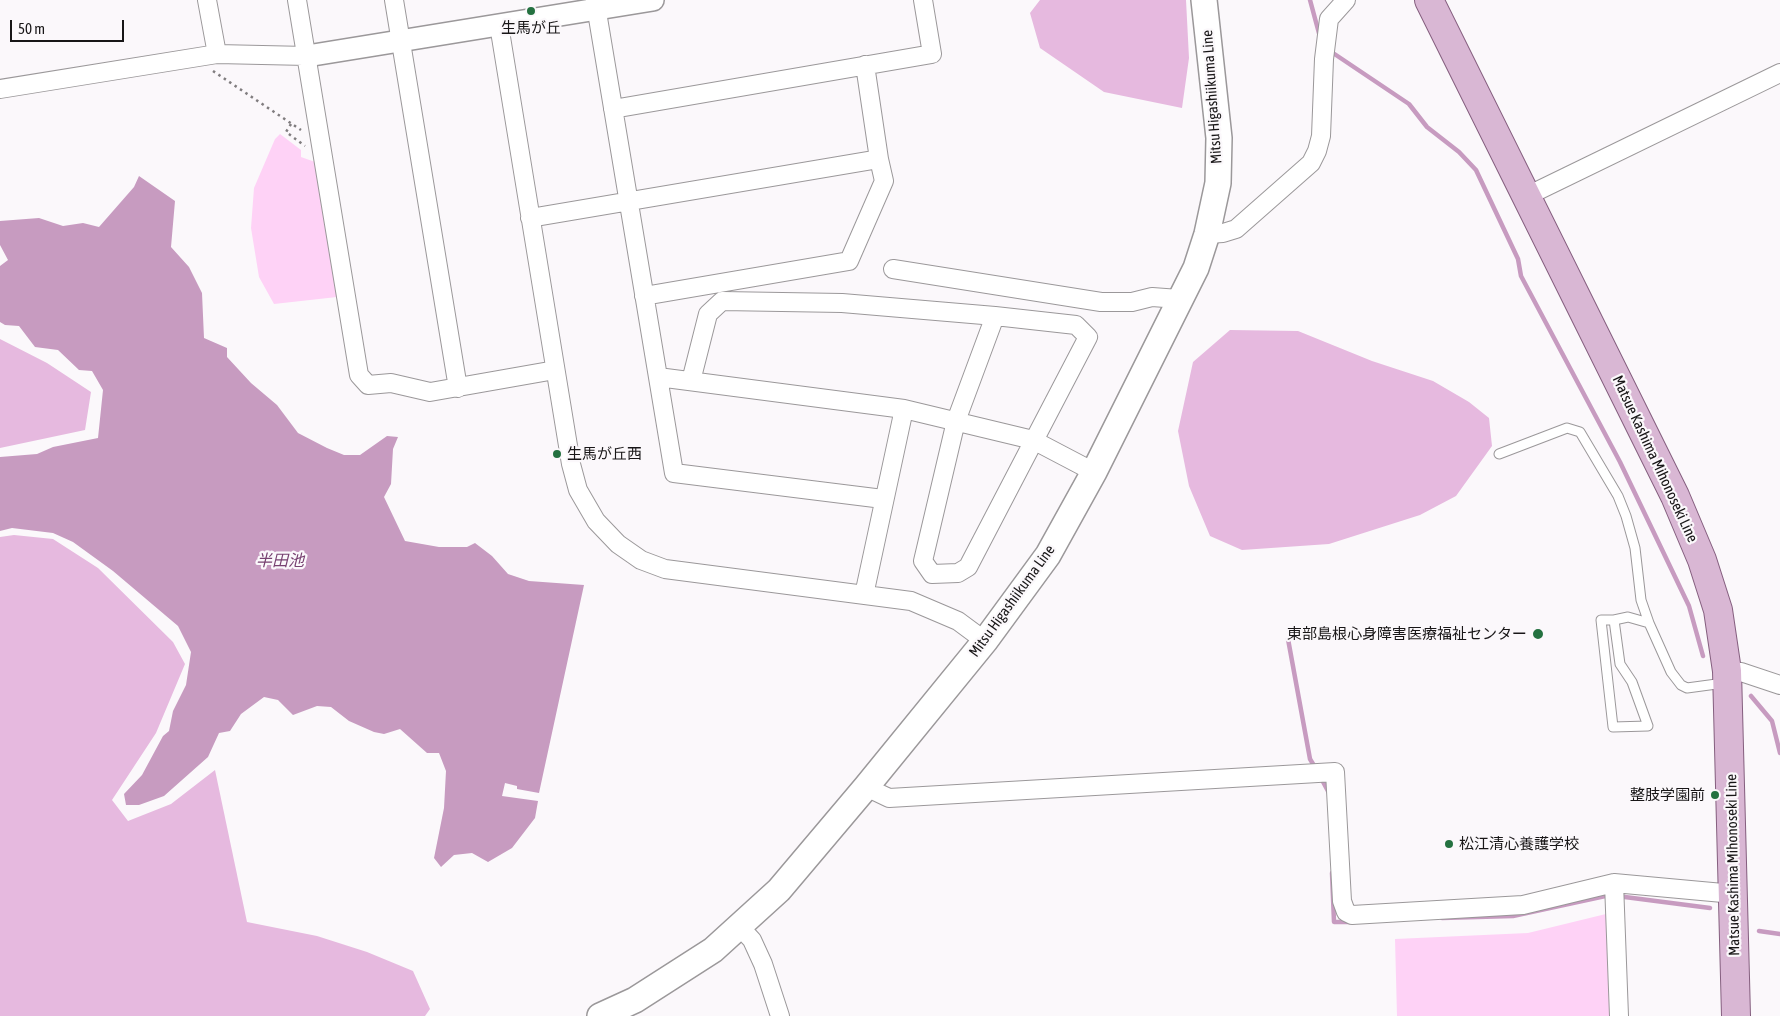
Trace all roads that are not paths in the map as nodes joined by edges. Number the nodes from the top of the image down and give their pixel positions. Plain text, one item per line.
1 (207, 0) edge
2 (297, 0) edge
3 (394, 0) edge
4 (653, 0) edge
5 (922, 0) edge
6 (1204, 0) edge
7 (1346, 0) edge
8 (1429, 0) edge
9 (596, 5) edge
10 (499, 25) junction
11 (401, 41) junction
12 (217, 54) junction
13 (307, 56) junction
14 (865, 65) junction
15 (1780, 73) edge
16 (0, 89) edge
17 (613, 108) junction
18 (879, 159) junction
19 (1526, 196) junction
20 (628, 201) junction
21 (530, 218) junction
22 (1207, 234) junction
23 (893, 269) dead end
24 (644, 296) junction
25 (1179, 299) junction
26 (995, 316) junction
27 (555, 370) junction
28 (658, 376) junction
29 (691, 381) junction
30 (458, 388) junction
31 (904, 409) junction
32 (956, 421) junction
33 (1034, 440) junction
34 (1498, 454) dead end
35 (1094, 472) junction
36 (883, 498) junction
37 (864, 596) junction
38 (1614, 620) junction
39 (1649, 623) junction
40 (985, 641) junction
41 (1727, 677) junction
42 (1780, 685) edge
43 (866, 787) junction
44 (1614, 891) junction
45 (1734, 894) junction
46 (740, 927) junction
47 (600, 1016) edge
48 (780, 1016) edge
49 (1620, 1016) edge
50 (1736, 1016) edge

1 - 12 street
2 - 13 street
3 - 11 street
4 - 9 street
5 - 14 street
6 - 22 main road, Mitsu Higashiikuma Line
7 - 22 street
8 - 19 main road, Matsue Kashima Mihonoseki Line
9 - 10 street
9 - 17 street
10 - 11 street
10 - 21 street
11 - 13 street
11 - 30 street
12 - 13 street
12 - 16 street
13 - 30 street
14 - 17 street
14 - 18 street
15 - 19 street
17 - 20 street
18 - 20 street
18 - 24 street
19 - 41 main road, Matsue Kashima Mihonoseki Line
20 - 21 street
20 - 24 street
21 - 27 street
22 - 25 main road, Mitsu Higashiikuma Line
23 - 25 street
24 - 28 street
25 - 35 main road, Mitsu Higashiikuma Line
26 - 29 street
26 - 32 street
26 - 33 street
27 - 30 street
27 - 37 street
28 - 29 street
28 - 36 street
29 - 31 street
31 - 32 street
31 - 36 street
32 - 33 street
32 - 33 street
33 - 35 street
34 - 39 lane
35 - 40 main road, Mitsu Higashiikuma Line
36 - 37 street
37 - 40 street
38 - 38 lane
38 - 39 lane
39 - 41 lane
40 - 43 main road, Mitsu Higashiikuma Line
41 - 42 street
41 - 45 main road, Matsue Kashima Mihonoseki Line
43 - 44 street
43 - 46 main road, Mitsu Higashiikuma Line
44 - 45 street
44 - 49 street
45 - 50 main road, Matsue Kashima Mihonoseki Line
46 - 47 main road, Mitsu Higashiikuma Line
46 - 48 street

